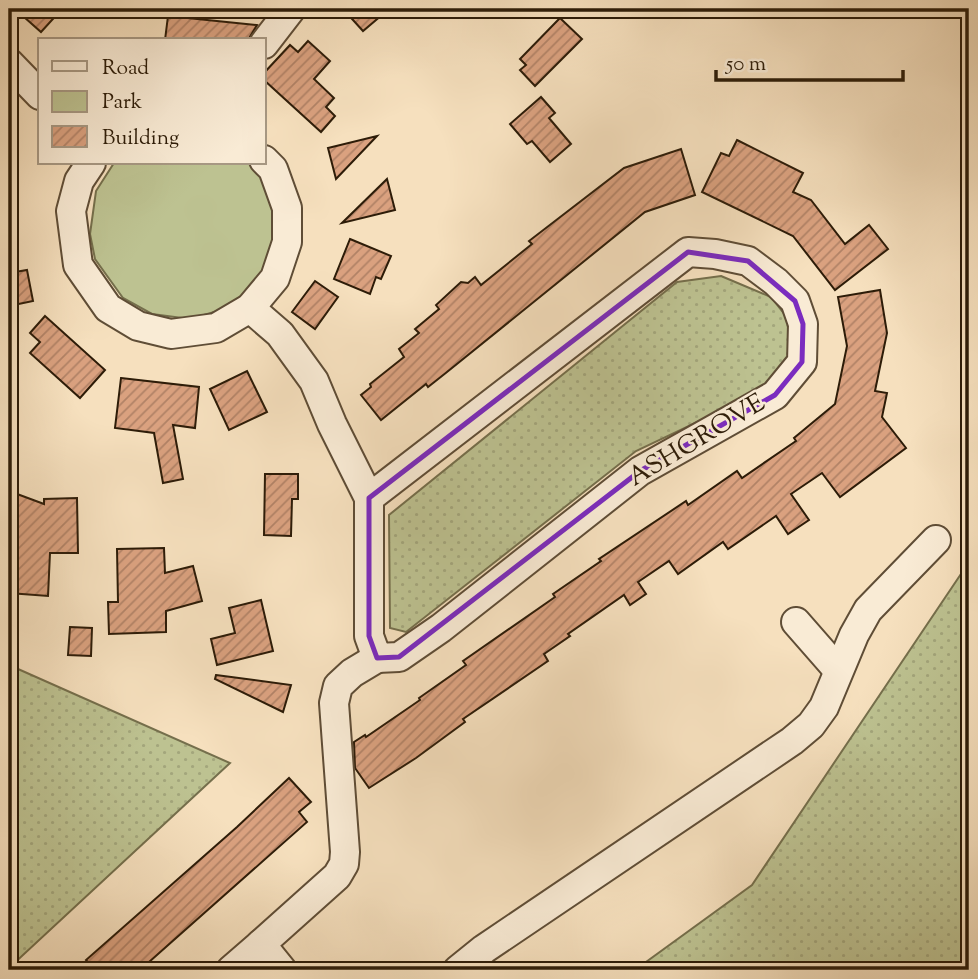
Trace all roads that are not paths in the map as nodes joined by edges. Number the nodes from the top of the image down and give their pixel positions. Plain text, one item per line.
1 (291, 9) edge
2 (266, 41) edge
3 (9, 63) edge
4 (38, 92) edge
5 (266, 162) edge
6 (90, 164) edge
7 (250, 308) junction
8 (369, 498) junction
9 (936, 540) dead end
10 (796, 622) dead end
11 (377, 658) junction
12 (838, 670) junction
13 (261, 944) junction
14 (231, 970) edge
15 (282, 970) edge
16 (458, 970) edge

1 - 2 street
3 - 4 street
5 - 7 street
6 - 7 street
7 - 8 street
8 - 11 street
8 - 11 street, ASHGROVE
9 - 12 street
10 - 12 street
11 - 13 street, ASHGROVE
12 - 16 street
13 - 14 street, ASHGROVE
13 - 15 street

